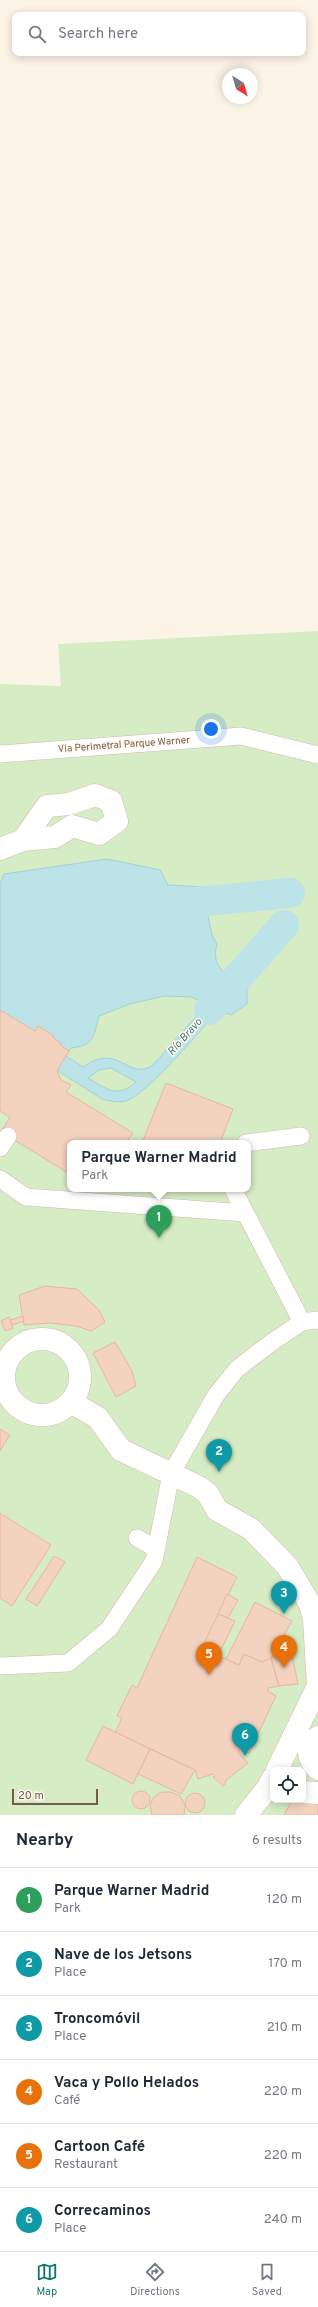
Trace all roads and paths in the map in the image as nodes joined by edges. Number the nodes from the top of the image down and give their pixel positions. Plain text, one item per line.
1 (0, 754) edge
2 (318, 755) edge
3 (69, 804) junction
4 (75, 835) junction
5 (9, 848) edge
6 (301, 1136) dead end
7 (251, 1142) edge
8 (0, 1179) edge
9 (235, 1192) edge
10 (246, 1212) junction
11 (310, 1321) edge
12 (3, 1364) edge
13 (71, 1402) junction
14 (171, 1474) junction
15 (137, 1538) dead end
16 (157, 1549) junction
17 (0, 1667) edge
18 (318, 1686) edge
19 (307, 1739) edge
20 (280, 1767) edge
21 (318, 1769) edge
22 (270, 1787) edge
23 (306, 1792) edge
24 (318, 1793) edge
25 (246, 1815) edge

1 - 2 lane, Via Perimetral Parque Warner
3 - 4 street
3 - 4 street
3 - 5 street
4 - 5 street
6 - 7 lane
8 - 10 lane
9 - 10 lane
10 - 11 lane
11 - 14 lane
12 - 13 street
12 - 13 street
13 - 14 street
14 - 16 lane
14 - 18 street
15 - 16 lane
16 - 17 lane
18 - 19 street
19 - 20 street
19 - 21 street
22 - 25 street
23 - 24 street

